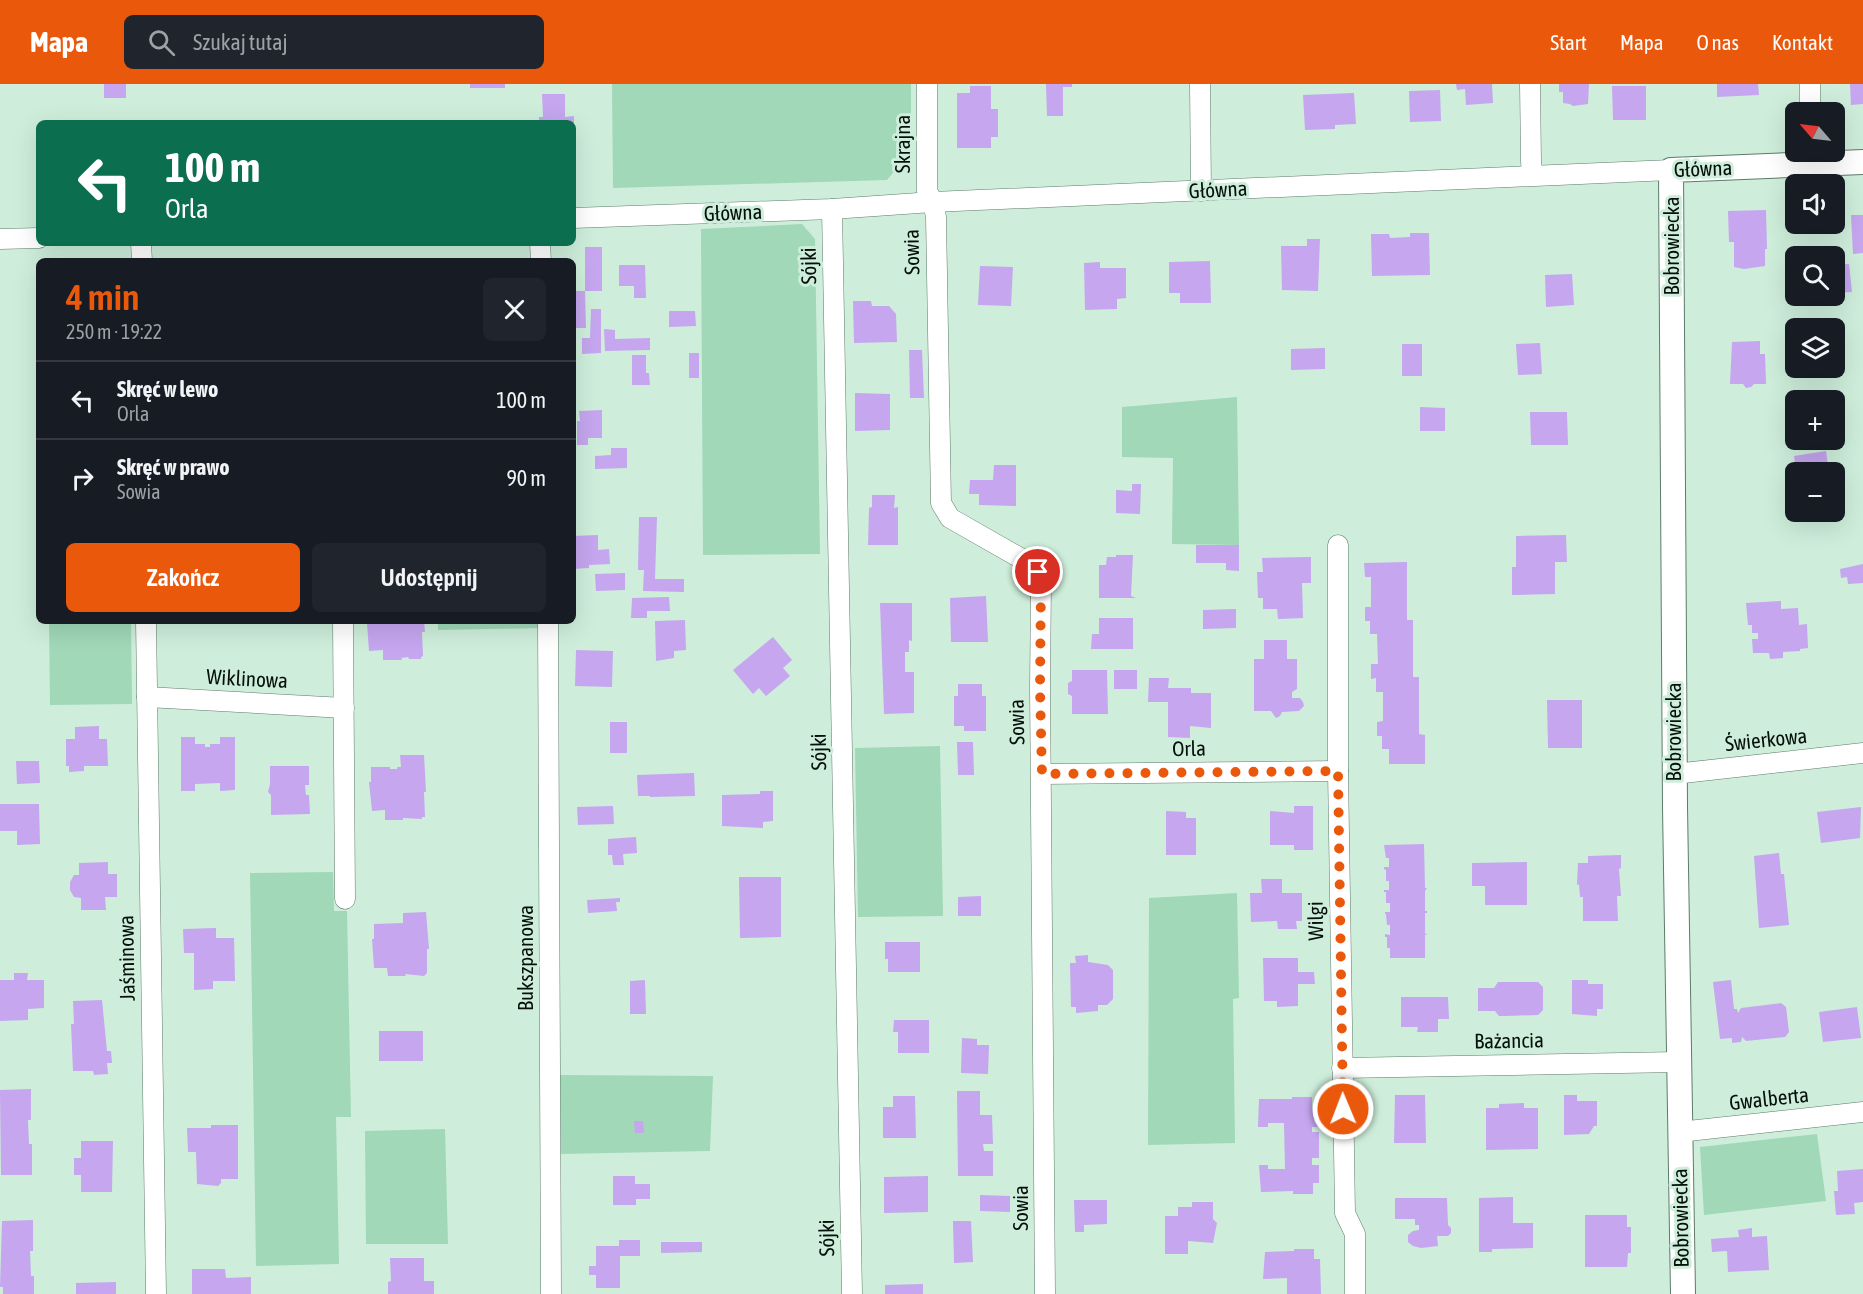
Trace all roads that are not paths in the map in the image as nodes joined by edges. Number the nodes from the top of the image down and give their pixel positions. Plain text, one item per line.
1 (927, 84) edge
2 (1200, 84) edge
3 (1530, 84) edge
4 (1810, 84) edge
5 (1810, 102) edge
6 (1785, 160) edge
7 (1845, 161) edge
8 (1863, 162) edge
9 (1671, 170) junction
10 (1533, 174) junction
11 (1201, 191) junction
12 (933, 202) junction
13 (832, 210) junction
14 (576, 218) edge
15 (36, 238) edge
16 (0, 239) edge
17 (1338, 545) dead end
18 (146, 624) edge
19 (343, 624) edge
20 (548, 624) edge
21 (147, 697) junction
22 (344, 708) junction
23 (1863, 753) edge
24 (1338, 771) junction
25 (1042, 774) junction
26 (1674, 774) junction
27 (345, 898) dead end
28 (1678, 1062) junction
29 (1342, 1068) junction
30 (1863, 1112) edge
31 (1679, 1132) junction
32 (156, 1294) edge
33 (551, 1294) edge
34 (852, 1294) edge
35 (1045, 1294) edge
36 (1355, 1294) edge
37 (1683, 1294) edge

1 - 12 street, Skrajna
2 - 11 street
3 - 10 street
4 - 5 street
6 - 9 street, Główna
7 - 8 street, Główna
9 - 10 street, Główna
9 - 26 street, Bobrowiecka
10 - 11 street, Główna
11 - 12 street, Główna
12 - 13 street, Główna
12 - 25 street, Sowia
13 - 14 street, Główna
13 - 34 street, Sójki
15 - 16 street
17 - 24 street, Wilgi
18 - 21 street, Jaśminowa
19 - 22 street
20 - 33 street, Bukszpanowa
21 - 22 street, Wiklinowa
21 - 32 street, Jaśminowa
22 - 27 street
23 - 26 street, Świerkowa
24 - 25 street, Orla
24 - 29 street, Wilgi
25 - 35 street, Sowia
26 - 28 street, Bobrowiecka
28 - 29 street, Bażancia
28 - 31 street, Bobrowiecka
29 - 36 street, Wilgi
30 - 31 street, Gwalberta
31 - 37 street, Bobrowiecka

